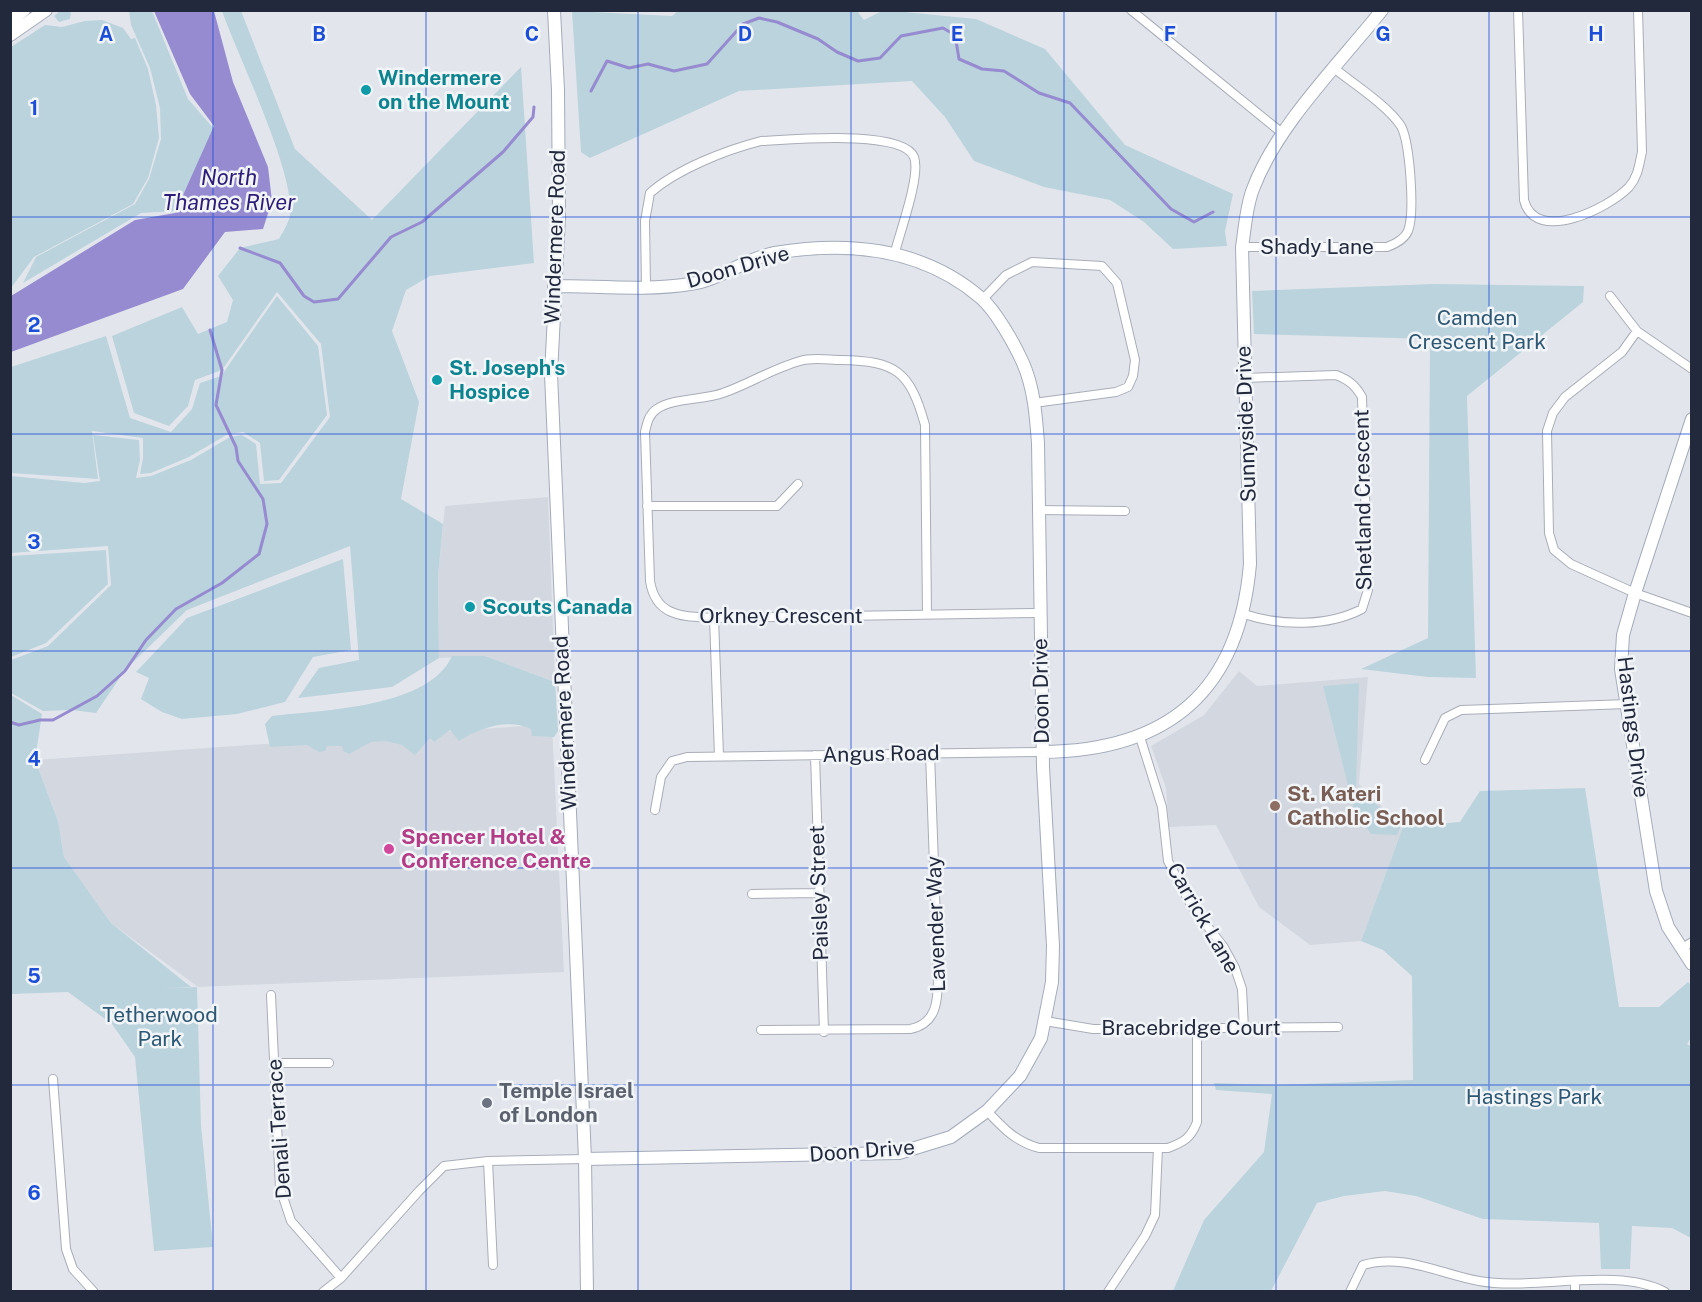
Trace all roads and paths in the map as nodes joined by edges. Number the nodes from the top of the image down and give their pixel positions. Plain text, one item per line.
1 (24, 10) edge
2 (46, 10) edge
3 (554, 10) edge
4 (1131, 10) edge
5 (1382, 10) edge
6 (1518, 10) edge
7 (1638, 10) edge
8 (10, 21) edge
9 (10, 35) edge
10 (1335, 69) junction
11 (1282, 133) junction
12 (1242, 247) junction
13 (895, 252) junction
14 (554, 286) junction
15 (646, 287) junction
16 (1610, 296) dead end
17 (982, 299) junction
18 (1637, 331) junction
19 (1692, 369) edge
20 (1244, 378) junction
21 (1035, 403) junction
22 (1692, 418) edge
23 (798, 484) dead end
24 (647, 506) junction
25 (1037, 510) junction
26 (1125, 511) dead end
27 (1635, 593) junction
28 (1039, 613) junction
29 (1692, 613) edge
30 (927, 614) junction
31 (1244, 614) junction
32 (714, 618) junction
33 (1627, 704) junction
34 (1140, 737) junction
35 (1042, 752) junction
36 (930, 753) junction
37 (815, 755) junction
38 (719, 756) junction
39 (1425, 760) dead end
40 (656, 810) dead end
41 (819, 893) junction
42 (752, 894) dead end
43 (1686, 945) edge
44 (1692, 964) edge
45 (271, 995) dead end
46 (1045, 1022) junction
47 (1338, 1027) dead end
48 (1244, 1029) junction
49 (761, 1030) dead end
50 (1197, 1030) junction
51 (824, 1032) junction
52 (274, 1063) junction
53 (329, 1063) dead end
54 (53, 1079) dead end
55 (987, 1111) junction
56 (1158, 1148) junction
57 (585, 1159) junction
58 (488, 1161) junction
59 (493, 1264) dead end
60 (341, 1278) junction
61 (1575, 1281) junction
62 (94, 1292) edge
63 (323, 1292) edge
64 (587, 1292) edge
65 (1108, 1292) edge
66 (1350, 1292) edge
67 (1575, 1292) edge
68 (1665, 1292) edge

1 - 8 street
2 - 9 street
3 - 14 street, Windermere Road
4 - 11 street
5 - 10 street, Sunnyside Drive
6 - 7 street
10 - 11 street, Sunnyside Drive
10 - 12 street, Shady Lane
11 - 12 street, Sunnyside Drive
12 - 20 street, Sunnyside Drive
13 - 15 street, Doon Drive
13 - 15 street
13 - 17 street, Doon Drive
14 - 15 street, Doon Drive
14 - 57 street, Windermere Road
16 - 18 street
17 - 21 street, Doon Drive
17 - 21 street
18 - 19 street
18 - 27 street
20 - 31 street, Sunnyside Drive
20 - 31 street, Shetland Crescent
21 - 25 street, Doon Drive
22 - 27 street, Hastings Drive
23 - 24 street
24 - 30 street, Orkney Crescent
24 - 32 street, Orkney Crescent
25 - 26 street
25 - 28 street, Doon Drive
27 - 29 street
27 - 33 street, Hastings Drive
28 - 30 street, Orkney Crescent
28 - 35 street, Doon Drive
30 - 32 street, Orkney Crescent
31 - 34 street, Sunnyside Drive
32 - 38 street
33 - 39 street
33 - 43 street, Hastings Drive
34 - 35 street, Sunnyside Drive
34 - 48 street, Carrick Lane
35 - 36 street, Angus Road
35 - 46 street, Doon Drive
36 - 37 street, Angus Road
36 - 51 street, Lavender Way
37 - 38 street, Angus Road
37 - 41 street, Paisley Street
38 - 40 street, Angus Road
41 - 42 street
41 - 51 street, Paisley Street
43 - 44 street, Hastings Drive
45 - 52 street, Denali Terrace
46 - 50 street, Bracebridge Court
46 - 55 street, Doon Drive
47 - 48 street, Bracebridge Court
48 - 50 street, Bracebridge Court
49 - 51 street
50 - 56 street
52 - 53 street
52 - 60 street, Denali Terrace
54 - 62 street
55 - 56 street
55 - 57 street, Doon Drive
56 - 65 street
57 - 58 street
57 - 64 street, Windermere Road
58 - 59 street
58 - 60 street
60 - 63 street
61 - 66 street
61 - 67 street
61 - 68 street

